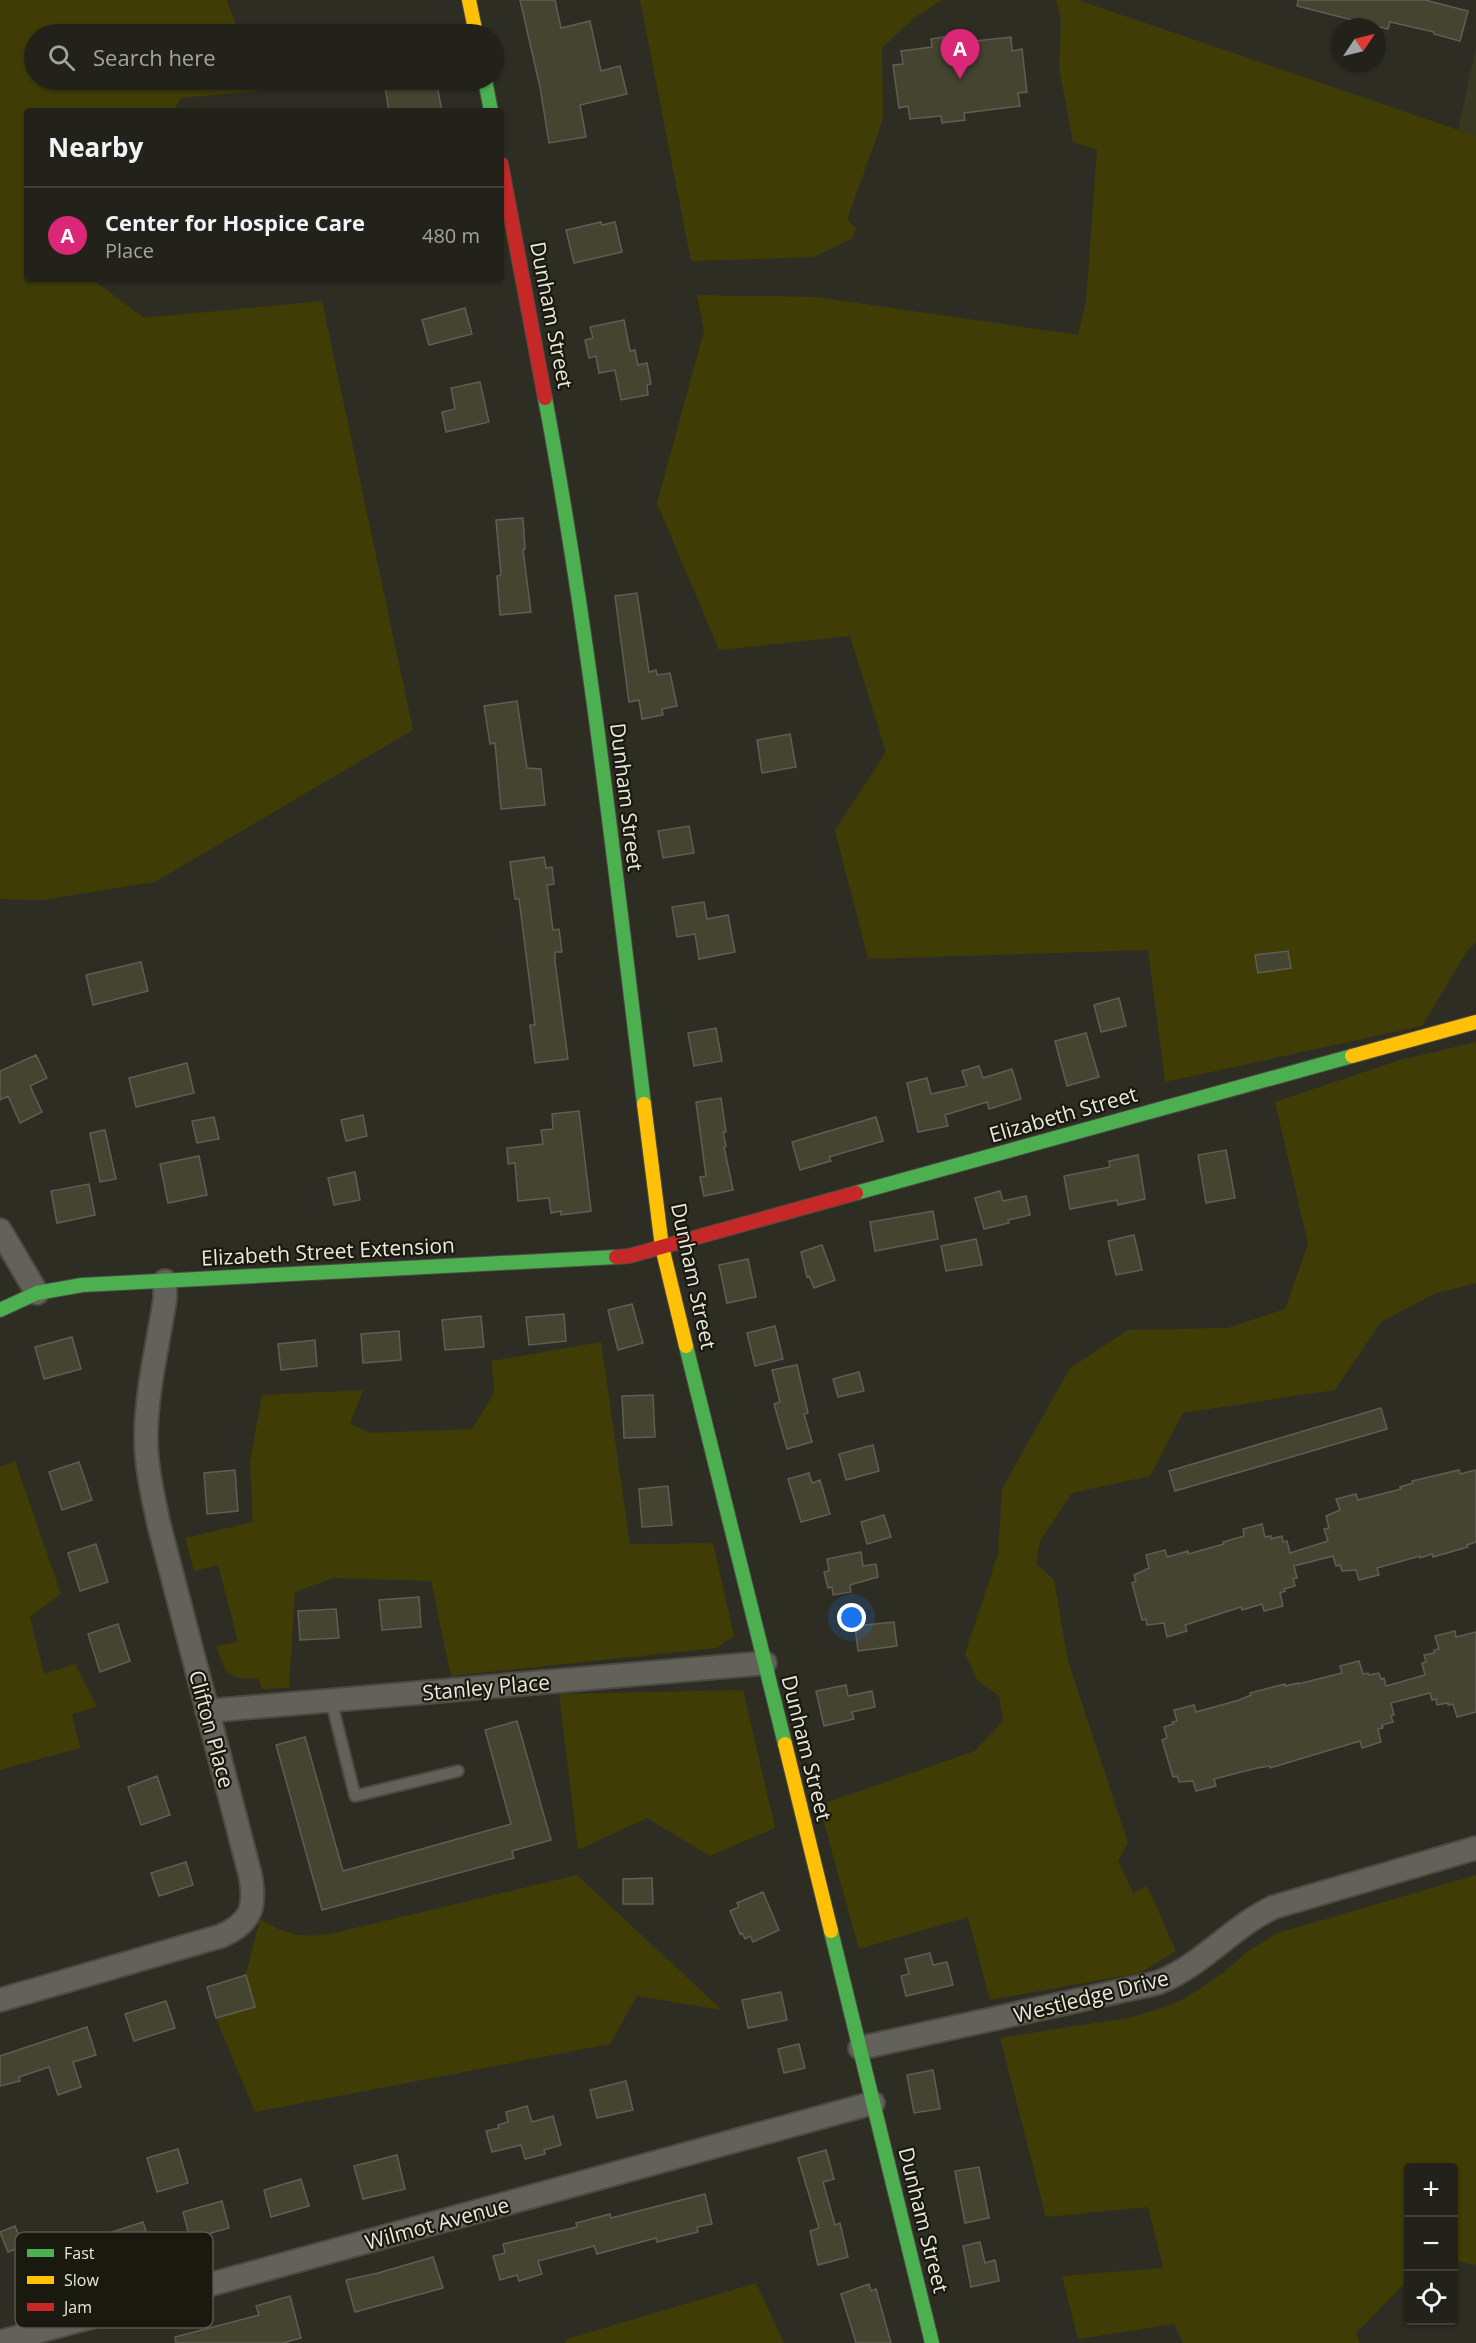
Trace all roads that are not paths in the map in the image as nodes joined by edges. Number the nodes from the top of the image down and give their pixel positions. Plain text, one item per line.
1 (469, 0) edge
2 (474, 24) edge
3 (487, 90) edge
4 (490, 108) edge
5 (504, 180) edge
6 (1476, 1022) edge
7 (0, 1230) edge
8 (662, 1247) junction
9 (165, 1281) junction
10 (37, 1293) junction
11 (0, 1310) edge
12 (765, 1663) junction
13 (331, 1700) junction
14 (207, 1711) junction
15 (458, 1771) dead end
16 (1476, 1848) edge
17 (0, 2000) edge
18 (860, 2048) junction
19 (873, 2103) junction
20 (213, 2284) edge
21 (51, 2328) edge
22 (0, 2342) edge
23 (932, 2343) edge

1 - 2 street
3 - 4 street
5 - 8 street, Dunham Street
6 - 8 street, Elizabeth Street
7 - 10 street
8 - 9 street, Elizabeth Street Extension
8 - 12 street, Dunham Street
9 - 10 street, Elizabeth Street Extension
9 - 14 street, Clifton Place
10 - 11 street, Elizabeth Street Extension
12 - 13 street, Stanley Place
12 - 18 street, Dunham Street
13 - 14 street, Stanley Place
13 - 15 lane
14 - 17 street, Clifton Place
16 - 18 street, Westledge Drive
18 - 19 street, Dunham Street
19 - 20 street, Wilmot Avenue
19 - 23 street, Dunham Street
21 - 22 street, Wilmot Avenue

